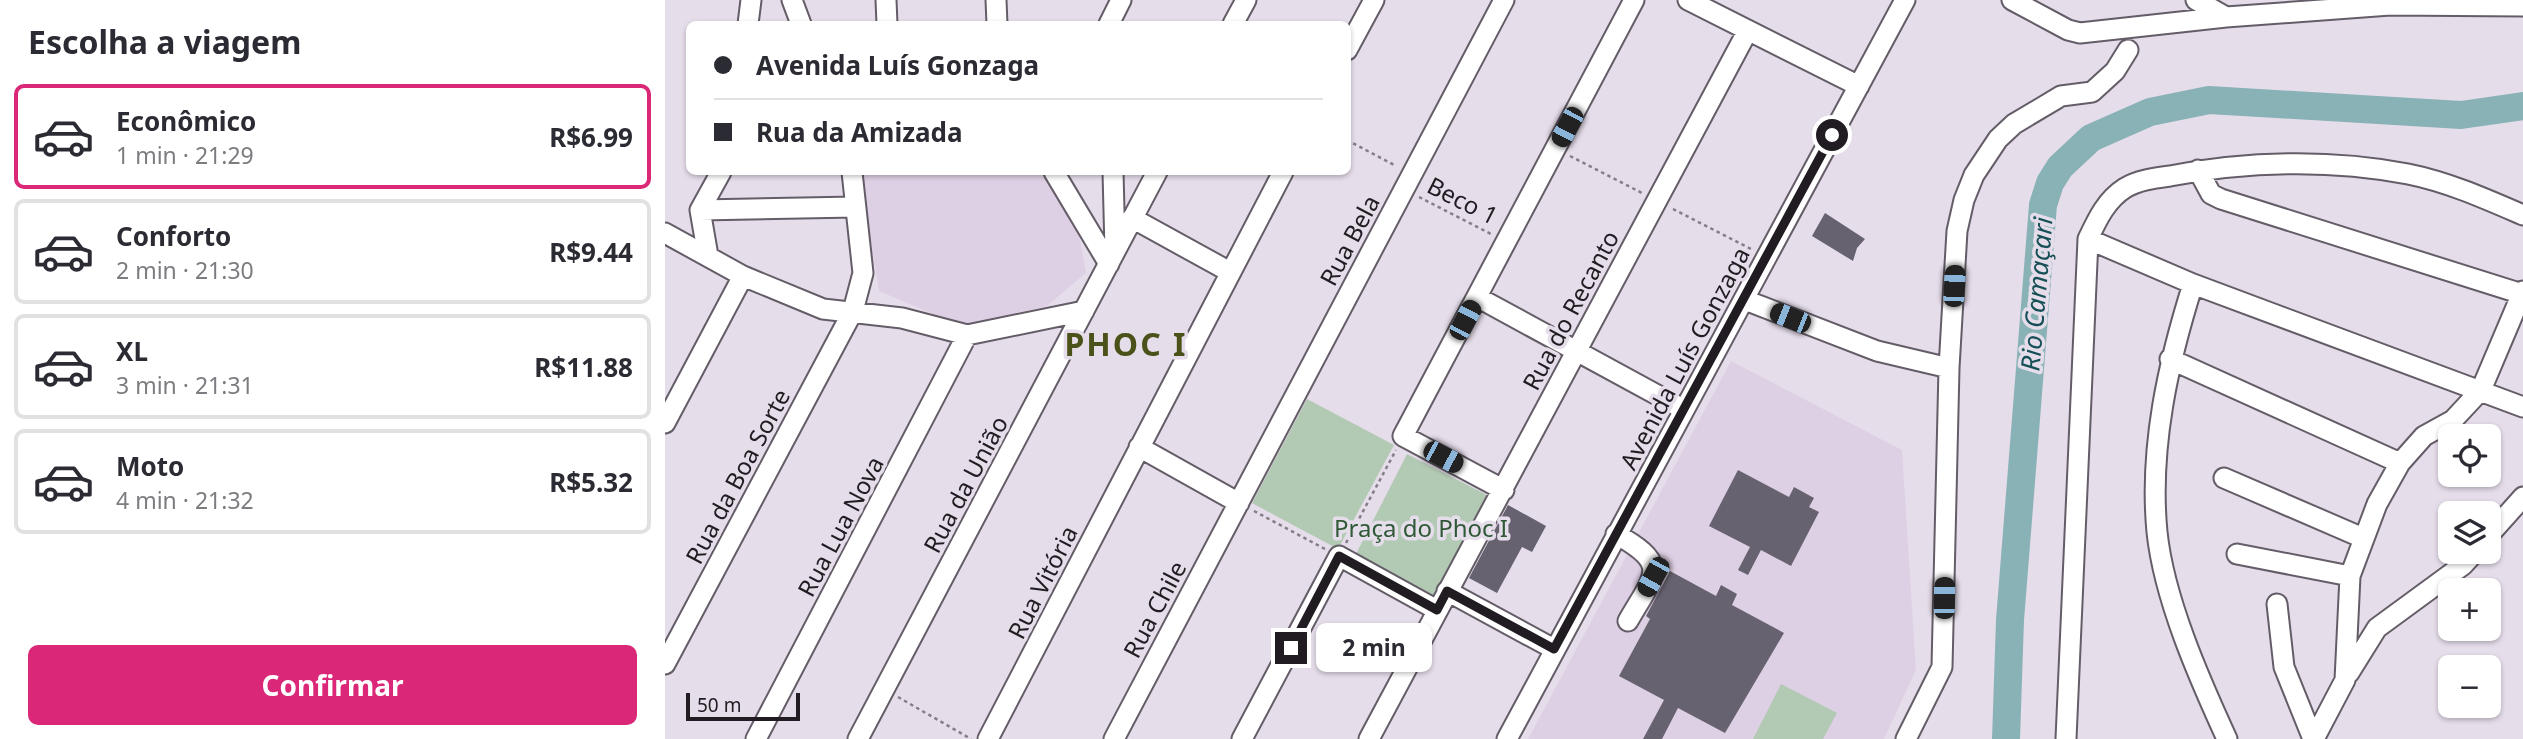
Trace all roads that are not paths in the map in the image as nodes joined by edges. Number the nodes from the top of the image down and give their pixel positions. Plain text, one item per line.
1 (751, 0) edge
2 (792, 0) edge
3 (886, 0) edge
4 (996, 0) edge
5 (1109, 0) edge
6 (1121, 0) edge
7 (1246, 0) edge
8 (1374, 0) edge
9 (1504, 0) edge
10 (1635, 0) edge
11 (1688, 0) edge
12 (1905, 0) edge
13 (2012, 0) edge
14 (2196, 0) edge
15 (2385, 3) edge
16 (2523, 6) edge
17 (2226, 17) junction
18 (748, 21) edge
19 (800, 21) edge
20 (887, 21) edge
21 (997, 21) edge
22 (1109, 21) edge
23 (1110, 21) edge
24 (1235, 21) edge
25 (1747, 32) junction
26 (1351, 43) edge
27 (2128, 50) dead end
28 (1859, 86) junction
29 (2198, 170) junction
30 (718, 175) edge
31 (852, 175) edge
32 (1056, 175) edge
33 (1113, 175) edge
34 (1155, 175) edge
35 (1281, 175) edge
36 (855, 207) junction
37 (700, 210) junction
38 (2523, 215) edge
39 (1132, 218) junction
40 (665, 233) edge
41 (2088, 239) junction
42 (708, 256) junction
43 (1112, 257) junction
44 (1230, 272) junction
45 (743, 276) junction
46 (2193, 284) junction
47 (2522, 292) edge
48 (1477, 297) junction
49 (1745, 300) junction
50 (853, 311) junction
51 (1084, 311) junction
52 (967, 335) junction
53 (1577, 349) junction
54 (2171, 359) junction
55 (1949, 368) junction
56 (2481, 390) junction
57 (2523, 407) edge
58 (1683, 409) junction
59 (665, 423) edge
60 (1139, 447) junction
61 (2400, 463) junction
62 (2224, 478) dead end
63 (1504, 490) junction
64 (2523, 497) edge
65 (1239, 503) junction
66 (2501, 522) edge
67 (1616, 534) junction
68 (2363, 538) junction
69 (2237, 554) dead end
70 (2464, 564) edge
71 (2350, 576) junction
72 (1447, 591) junction
73 (2277, 604) dead end
74 (1437, 610) junction
75 (1628, 621) dead end
76 (1554, 649) junction
77 (665, 664) edge
78 (2345, 680) junction
79 (756, 739) edge
80 (858, 739) edge
81 (988, 739) edge
82 (1114, 739) edge
83 (1242, 739) edge
84 (1369, 739) edge
85 (1507, 739) edge
86 (1906, 739) edge
87 (2066, 739) edge
88 (2228, 739) edge
89 (2314, 739) edge

1 - 18 street
2 - 19 street
3 - 20 street
4 - 21 street
5 - 22 street
6 - 23 street
7 - 24 street
8 - 26 street
9 - 65 street, Rua Bela
10 - 48 street
11 - 25 street
12 - 28 street, Avenida Luís Gonzaga
13 - 17 street
14 - 17 street
15 - 16 street
15 - 17 street
25 - 28 street
25 - 53 street, Rua do Recanto
27 - 55 street
28 - 49 street, Avenida Luís Gonzaga
29 - 38 street
29 - 41 street
29 - 47 street
30 - 37 street
31 - 36 street, Rua da Boa Sorte
32 - 43 street
33 - 43 street
34 - 39 street, Rua da União
35 - 44 street, Rua Vitória
36 - 37 street
36 - 50 street, Rua da Boa Sorte
37 - 42 street
39 - 43 street, Rua da União
39 - 44 street
40 - 42 street
41 - 46 street
41 - 87 street
42 - 45 street
43 - 51 street, Rua da União
44 - 60 street, Rua Vitória
45 - 50 street
45 - 59 street
46 - 54 street
46 - 56 street
47 - 56 street
48 - 53 street
48 - 63 street
49 - 55 street
49 - 58 street, Avenida Luís Gonzaga
50 - 52 street
50 - 77 street, Rua da Boa Sorte
51 - 52 street
51 - 80 street, Rua da União
52 - 79 street, Rua Lua Nova
53 - 58 street
53 - 63 street, Rua do Recanto
54 - 61 street
54 - 88 street
55 - 86 street
56 - 57 street
56 - 61 street
58 - 67 street, Avenida Luís Gonzaga
60 - 65 street
60 - 81 street, Rua Vitória
61 - 68 street
62 - 68 street
63 - 72 street, Rua do Recanto
64 - 66 street
65 - 82 street, Rua Chile
67 - 75 street
67 - 76 street, Avenida Luís Gonzaga
68 - 71 street
69 - 71 street
70 - 78 street
71 - 78 street
72 - 74 street, Rua do Recanto
72 - 76 street
73 - 89 street
74 - 83 street
74 - 84 street, Rua do Recanto
76 - 85 street, Avenida Luís Gonzaga
78 - 89 street

